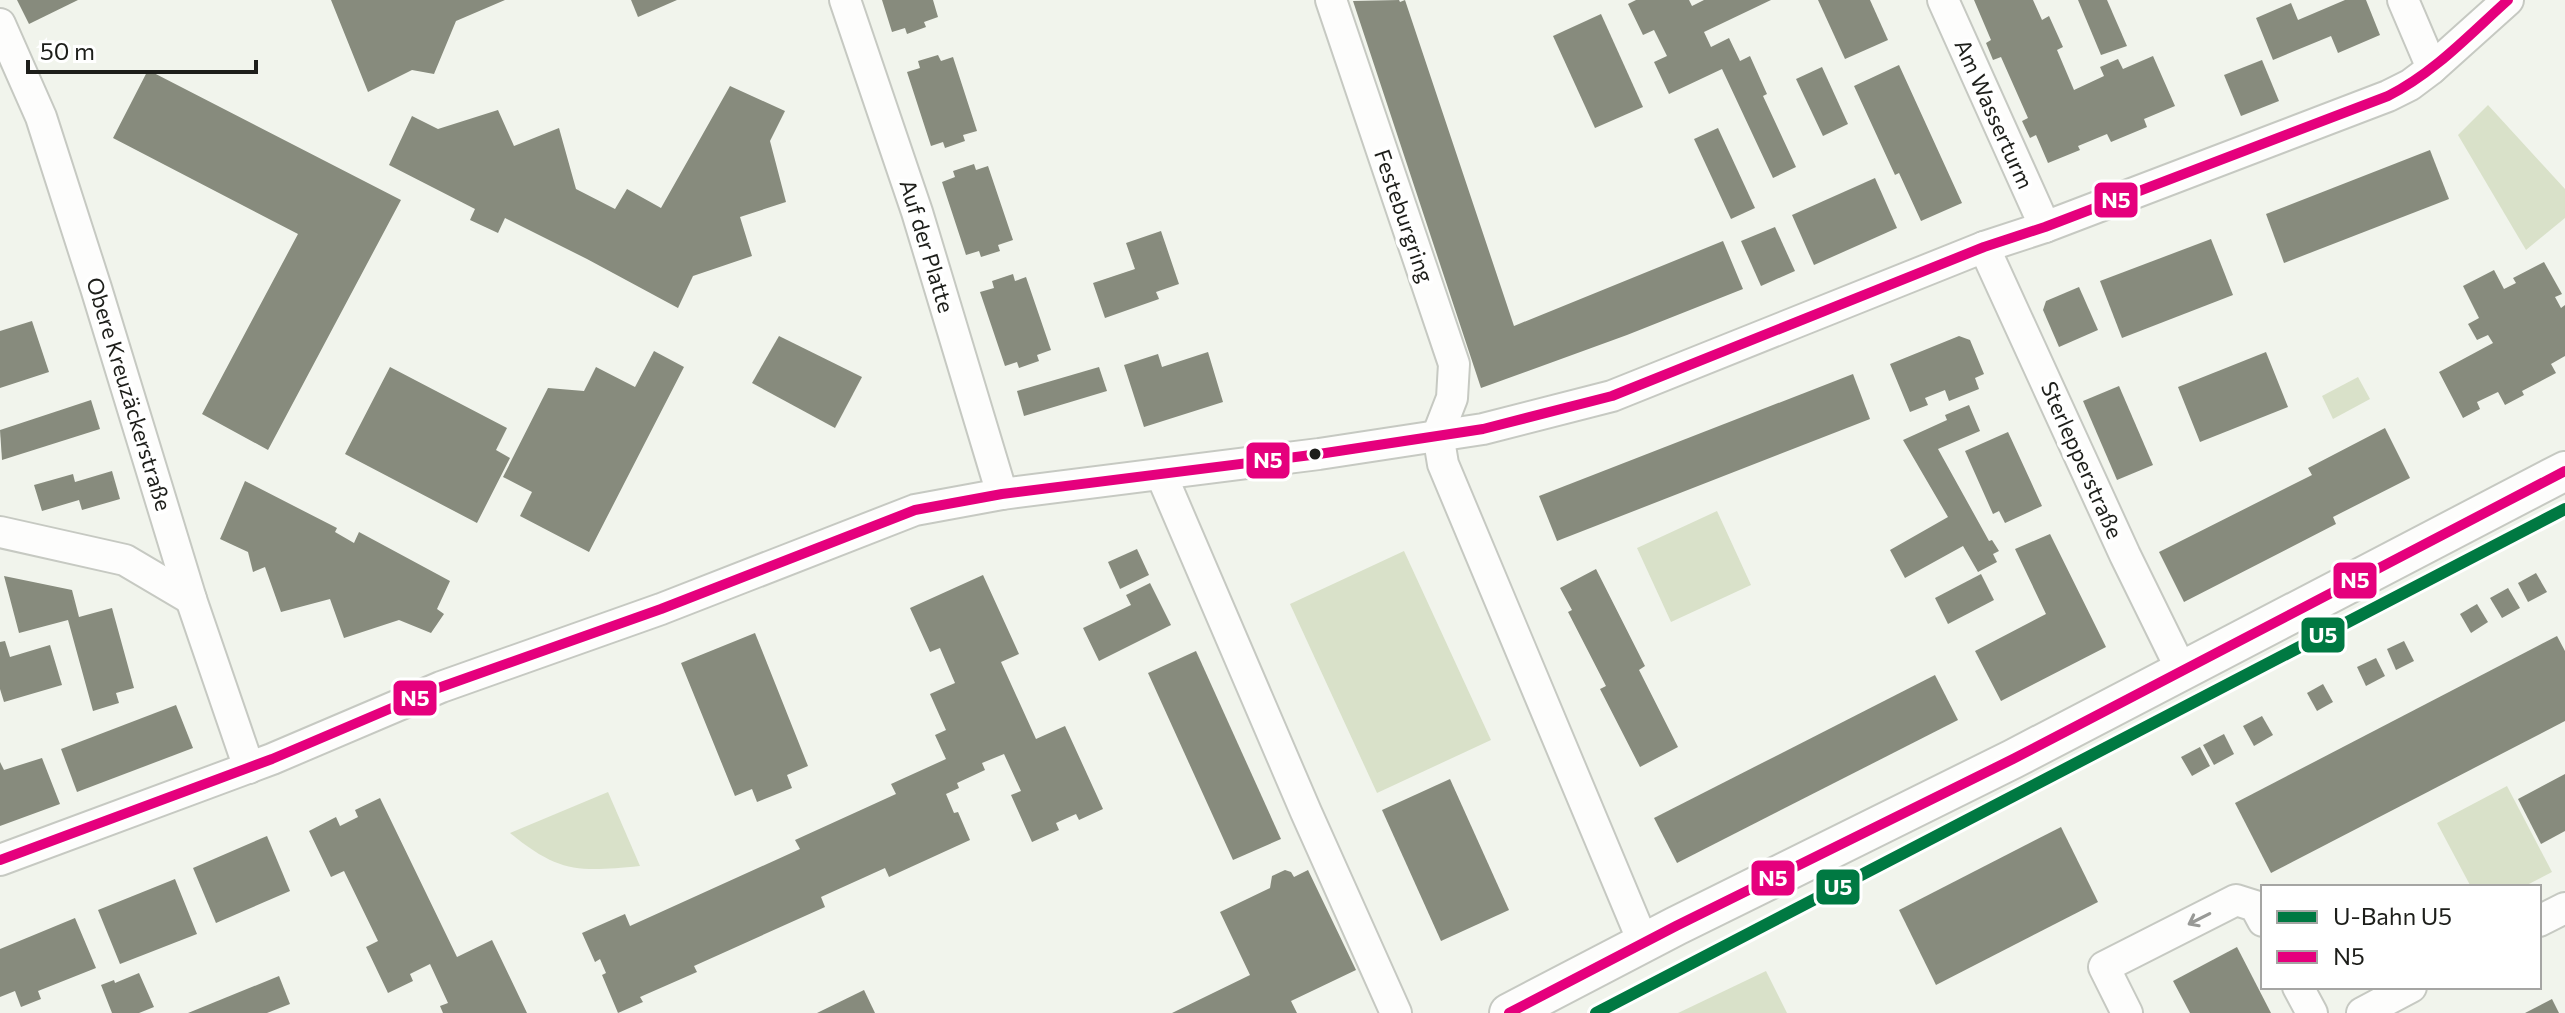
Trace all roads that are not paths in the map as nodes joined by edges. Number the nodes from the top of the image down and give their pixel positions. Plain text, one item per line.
1 (845, 0) edge
2 (1331, 0) edge
3 (1943, 0) edge
4 (2403, 0) edge
5 (2508, 0) edge
6 (0, 24) edge
7 (2432, 68) junction
8 (2045, 227) junction
9 (1984, 247) junction
10 (1438, 434) junction
11 (2565, 471) edge
12 (1161, 474) junction
13 (1002, 494) junction
14 (0, 532) edge
15 (191, 599) junction
16 (2182, 671) junction
17 (249, 768) junction
18 (0, 860) edge
19 (2565, 908) edge
20 (2261, 917) edge
21 (2541, 920) edge
22 (1644, 944) junction
23 (2299, 989) edge
24 (2407, 989) edge
25 (1396, 1013) edge
26 (1509, 1013) edge
27 (2127, 1013) edge
28 (2312, 1013) edge
29 (2362, 1013) edge

1 - 13 street, Auf der Platte
2 - 10 street, Festeburgring
3 - 8 street, Am Wasserturm
4 - 7 street
5 - 7 street
6 - 15 street, Obere Kreuzäckerstraße
7 - 8 street
8 - 9 street
9 - 10 street
9 - 16 street, Sterlepperstraße
10 - 12 street
10 - 22 street
11 - 16 main road
12 - 13 street
12 - 25 street
13 - 17 street
14 - 15 street
15 - 17 street, Obere Kreuzäckerstraße
16 - 22 main road
17 - 18 street
19 - 21 street
20 -> 27 street
22 - 26 main road
23 - 28 street
24 - 29 street

